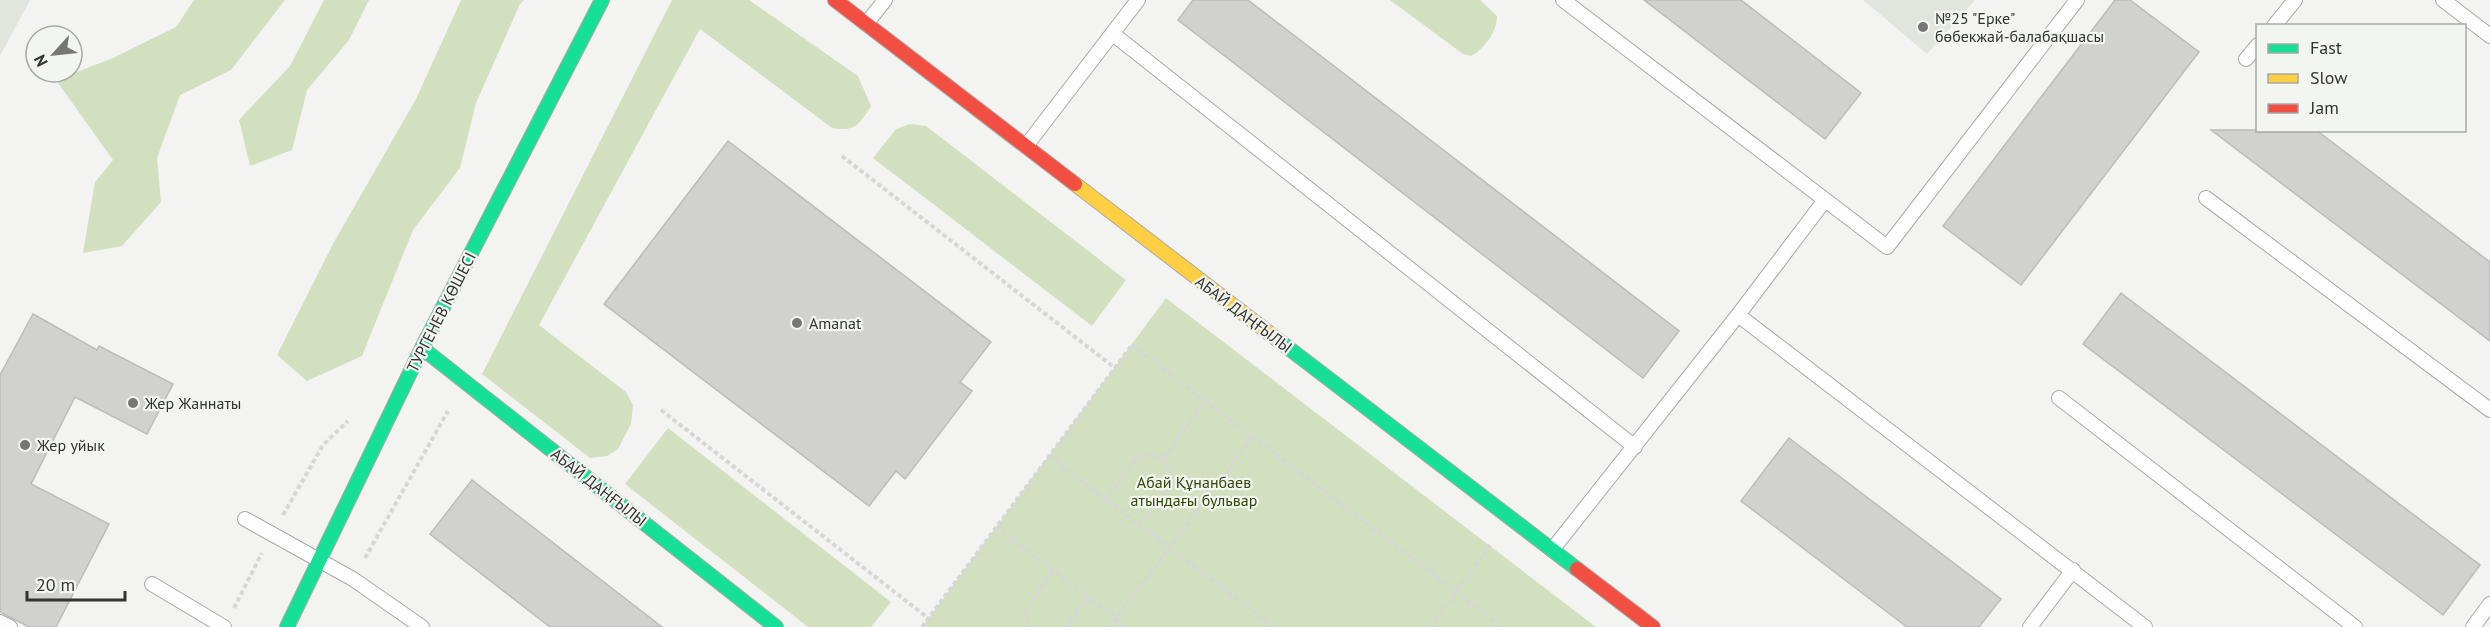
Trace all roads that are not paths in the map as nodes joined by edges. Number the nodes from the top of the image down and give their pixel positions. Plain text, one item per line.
1 (602, 0) edge
2 (836, 0) edge
3 (885, 0) edge
4 (1138, 0) edge
5 (1563, 0) edge
6 (2077, 0) edge
7 (2295, 0) edge
8 (2443, 0) edge
9 (866, 24) junction
10 (2276, 24) edge
11 (1113, 34) junction
12 (2490, 36) edge
13 (2256, 47) edge
14 (2246, 59) dead end
15 (1026, 146) junction
16 (2206, 198) dead end
17 (1825, 200) junction
18 (1738, 315) junction
19 (422, 348) junction
20 (2059, 398) dead end
21 (2490, 411) edge
22 (1635, 447) junction
23 (245, 519) dead end
24 (1552, 550) junction
25 (318, 559) junction
26 (2073, 570) junction
27 (152, 584) dead end
28 (2490, 604) edge
29 (0, 622) edge
30 (10, 627) edge
31 (224, 627) edge
32 (286, 627) edge
33 (422, 627) edge
34 (776, 627) edge
35 (1653, 627) edge
36 (2030, 627) edge
37 (2145, 627) edge
38 (2355, 627) edge
39 (2473, 627) edge

1 - 19 main road, ТУРГЕНЕВ КӨШЕСІ
2 - 9 main road, АБАЙ ДАҢҒЫЛЫ
3 - 9 lane
4 - 11 lane
5 - 17 lane
6 - 17 lane
7 - 10 lane
8 - 12 lane
9 - 15 main road, АБАЙ ДАҢҒЫЛЫ
11 - 15 lane
11 - 22 lane
13 - 14 lane
15 - 24 main road, АБАЙ ДАҢҒЫЛЫ
16 - 21 lane
17 - 18 lane
18 - 22 lane
18 - 26 lane
19 - 25 main road, ТУРГЕНЕВ КӨШЕСІ
19 - 34 main road, АБАЙ ДАҢҒЫЛЫ
20 - 38 lane
22 - 24 lane
23 - 25 lane
24 - 35 main road, АБАЙ ДАҢҒЫЛЫ
25 - 32 main road, ТУРГЕНЕВ КӨШЕСІ
25 - 33 lane
26 - 36 lane
26 - 37 lane
27 - 31 lane
28 - 39 lane
29 - 30 lane

